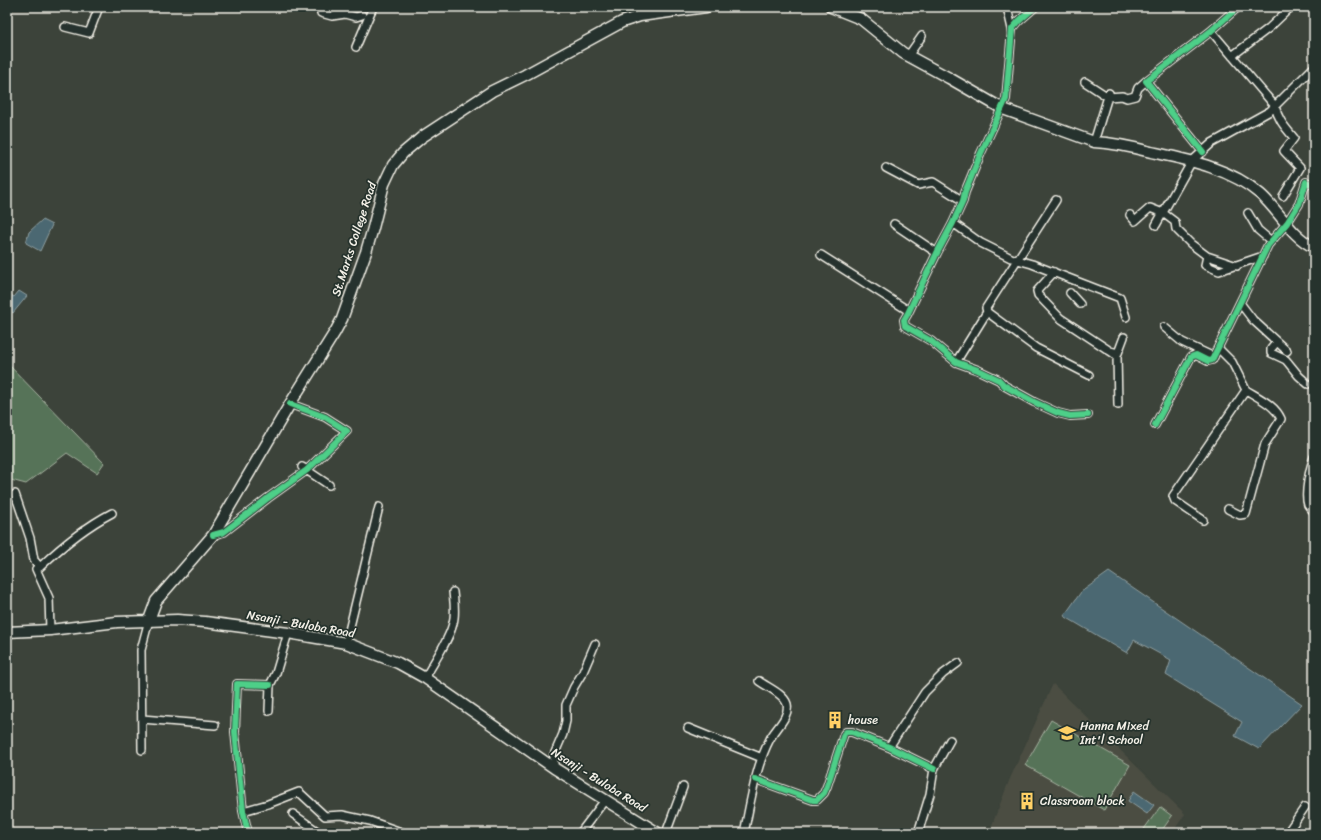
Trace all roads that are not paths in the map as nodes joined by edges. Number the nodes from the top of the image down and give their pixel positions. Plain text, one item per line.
1 (99, 7) edge
2 (339, 7) edge
3 (373, 7) edge
4 (706, 7) edge
5 (831, 7) edge
6 (1007, 7) edge
7 (1035, 7) edge
8 (1238, 7) edge
9 (1291, 7) edge
10 (321, 13) dead end
11 (362, 15) dead end
12 (340, 17) junction
13 (65, 27) dead end
14 (1012, 30) junction
15 (1210, 31) junction
16 (922, 36) dead end
17 (356, 46) dead end
18 (908, 56) junction
19 (1232, 56) junction
20 (1314, 67) edge
21 (1146, 81) junction
22 (1085, 82) dead end
23 (1108, 95) junction
24 (1275, 106) junction
25 (1003, 109) junction
26 (1094, 142) junction
27 (1202, 152) junction
28 (1192, 161) junction
29 (886, 168) dead end
30 (1314, 185) edge
31 (1283, 196) dead end
32 (1056, 200) dead end
33 (963, 201) junction
34 (1163, 213) junction
35 (1248, 213) dead end
36 (1130, 215) dead end
37 (953, 223) junction
38 (1286, 223) junction
39 (894, 224) dead end
40 (1156, 225) dead end
41 (1271, 241) junction
42 (1314, 247) edge
43 (937, 253) junction
44 (821, 255) dead end
45 (1207, 256) junction
46 (1263, 256) junction
47 (1018, 259) junction
48 (1237, 266) junction
49 (1054, 272) junction
50 (1070, 294) dead end
51 (1240, 303) junction
52 (1080, 304) dead end
53 (909, 311) junction
54 (987, 312) junction
55 (1126, 317) dead end
56 (1164, 327) dead end
57 (1124, 337) dead end
58 (1276, 342) junction
59 (1218, 348) junction
60 (1110, 351) junction
61 (1287, 351) dead end
62 (1214, 357) junction
63 (956, 362) junction
64 (1089, 375) dead end
65 (1308, 384) dead end
66 (1246, 390) junction
67 (290, 404) junction
68 (1118, 405) dead end
69 (1088, 415) dead end
70 (1155, 425) dead end
71 (1314, 457) edge
72 (305, 468) junction
73 (329, 485) dead end
74 (15, 494) dead end
75 (379, 507) dead end
76 (1228, 509) dead end
77 (1314, 512) edge
78 (112, 513) dead end
79 (1203, 520) dead end
80 (213, 535) junction
81 (40, 567) junction
82 (453, 592) dead end
83 (149, 620) junction
84 (50, 630) junction
85 (7, 632) edge
86 (288, 633) junction
87 (346, 643) junction
88 (595, 644) dead end
89 (958, 663) dead end
90 (425, 678) junction
91 (759, 681) dead end
92 (270, 685) junction
93 (269, 711) dead end
94 (142, 719) junction
95 (215, 725) dead end
96 (688, 728) dead end
97 (950, 740) dead end
98 (889, 747) junction
99 (142, 750) dead end
100 (762, 758) junction
101 (554, 768) junction
102 (934, 769) junction
103 (755, 779) junction
104 (683, 787) dead end
105 (605, 800) junction
106 (1305, 807) dead end
107 (243, 810) junction
108 (293, 814) dead end
109 (248, 833) edge
110 (320, 833) edge
111 (404, 833) edge
112 (580, 833) edge
113 (658, 833) edge
114 (666, 833) edge
115 (744, 833) edge
116 (918, 833) edge
117 (1287, 833) edge

1 - 13 street
2 - 12 street
3 - 17 street
4 - 67 main road, St.Marks College Road
5 - 18 main road
6 - 14 street
7 - 14 street
8 - 15 street
9 - 19 street
10 - 12 street
11 - 12 street
14 - 25 street
15 - 19 street
15 - 21 street
16 - 18 street
18 - 25 main road
19 - 24 street
20 - 24 street
21 - 23 street
21 - 27 street
22 - 23 street
23 - 26 street
24 - 27 street
24 - 31 street
25 - 26 main road
25 - 33 street
26 - 28 main road
27 - 28 street
28 - 34 street
28 - 38 main road
29 - 33 street
30 - 38 street
32 - 47 street
33 - 37 street
34 - 36 street
34 - 40 street
34 - 45 street
35 - 41 street
37 - 43 street
37 - 47 street
38 - 41 street
38 - 42 main road
39 - 43 street
41 - 46 street
43 - 53 street
44 - 53 street
45 - 48 street
45 - 48 street
46 - 48 street
46 - 51 street
47 - 49 street
47 - 54 street
49 - 55 street
49 - 60 street
50 - 52 street
51 - 58 street
51 - 59 street
53 - 63 street
54 - 63 street
54 - 64 street
56 - 62 street
57 - 60 street
58 - 61 street
58 - 65 street
59 - 62 street
59 - 66 street
60 - 68 street
62 - 70 street
63 - 69 street
66 - 76 street
66 - 79 street
67 - 72 street
67 - 80 main road, St.Marks College Road
71 - 77 street
72 - 73 street
72 - 80 street
74 - 81 street
75 - 87 street
78 - 81 street
80 - 83 main road, St.Marks College Road
81 - 84 street
82 - 90 street
83 - 84 main road, Nsanji - Buloba Road
83 - 86 main road, Nsanji - Buloba Road
83 - 94 street
84 - 85 main road, Nsanji - Buloba Road
86 - 87 main road, Nsanji - Buloba Road
86 - 92 street
87 - 90 main road, Nsanji - Buloba Road
88 - 101 street
89 - 98 street
90 - 101 main road, Nsanji - Buloba Road
91 - 100 street
92 - 93 street
92 - 107 street
94 - 95 street
94 - 99 street
96 - 100 street
97 - 102 street
98 - 102 street
98 - 103 street
100 - 103 street
101 - 105 main road, Nsanji - Buloba Road
102 - 116 street
103 - 115 street
104 - 114 street
105 - 112 street
105 - 113 main road, Nsanji - Buloba Road
106 - 117 street
107 - 109 street
107 - 111 street
108 - 110 street

